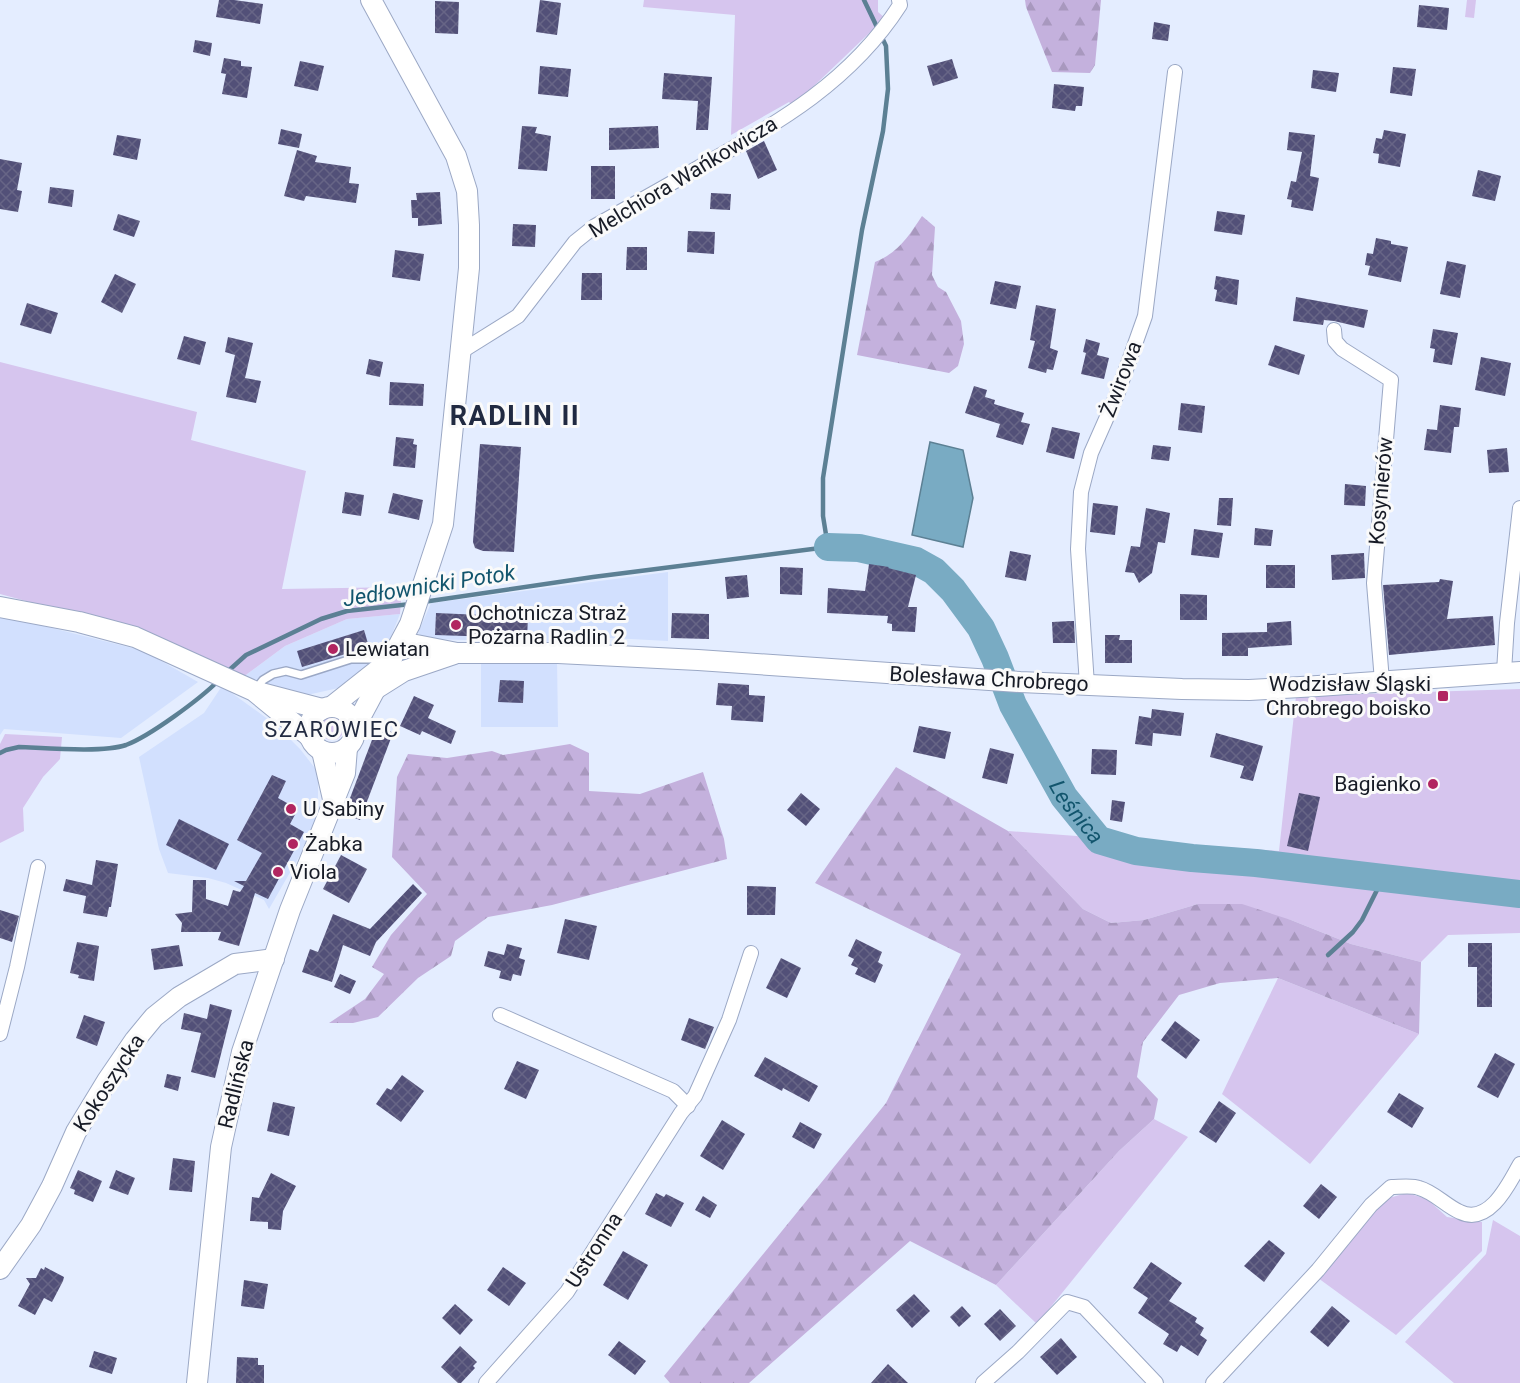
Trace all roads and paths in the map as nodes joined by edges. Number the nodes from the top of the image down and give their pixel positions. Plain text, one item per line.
1 (371, 0) edge
2 (899, 0) edge
3 (1175, 72) dead end
4 (1334, 330) dead end
5 (462, 351) junction
6 (1520, 508) edge
7 (0, 607) edge
8 (396, 651) junction
9 (457, 654) junction
10 (1512, 672) edge
11 (1382, 681) junction
12 (1087, 685) junction
13 (246, 687) junction
14 (375, 689) junction
15 (327, 708) junction
16 (355, 727) junction
17 (309, 736) junction
18 (347, 748) junction
19 (322, 752) junction
20 (333, 799) junction
21 (38, 867) dead end
22 (751, 953) dead end
23 (274, 959) junction
24 (500, 1015) dead end
25 (0, 1034) edge
26 (688, 1106) junction
27 (1520, 1164) edge
28 (0, 1269) edge
29 (197, 1383) edge
30 (486, 1383) edge
31 (983, 1383) edge
32 (1156, 1383) edge
33 (1214, 1383) edge

1 - 5 street
2 - 5 street, Melchiora Wańkowicza
3 - 12 street, Żwirowa
4 - 11 street, Kosynierów
5 - 8 street
6 - 10 street
7 - 13 street
8 - 9 street, Bolesława Chrobrego
8 - 13 lane
8 - 14 street
8 - 15 street
9 - 12 street, Bolesława Chrobrego
9 - 14 street, Bolesława Chrobrego
10 - 11 street, Bolesława Chrobrego
11 - 12 street, Bolesława Chrobrego
13 - 15 street
13 - 17 street
14 - 16 street
15 - 16 street
15 - 17 street
16 - 18 street
17 - 19 street
18 - 19 street
18 - 20 street, Radlińska
19 - 20 street
20 - 23 street, Radlińska
21 - 25 street
22 - 26 street, Ustronna
23 - 28 street, Kokoszycka
23 - 29 street, Radlińska
24 - 26 street
26 - 30 street, Ustronna
27 - 33 street
31 - 32 street

